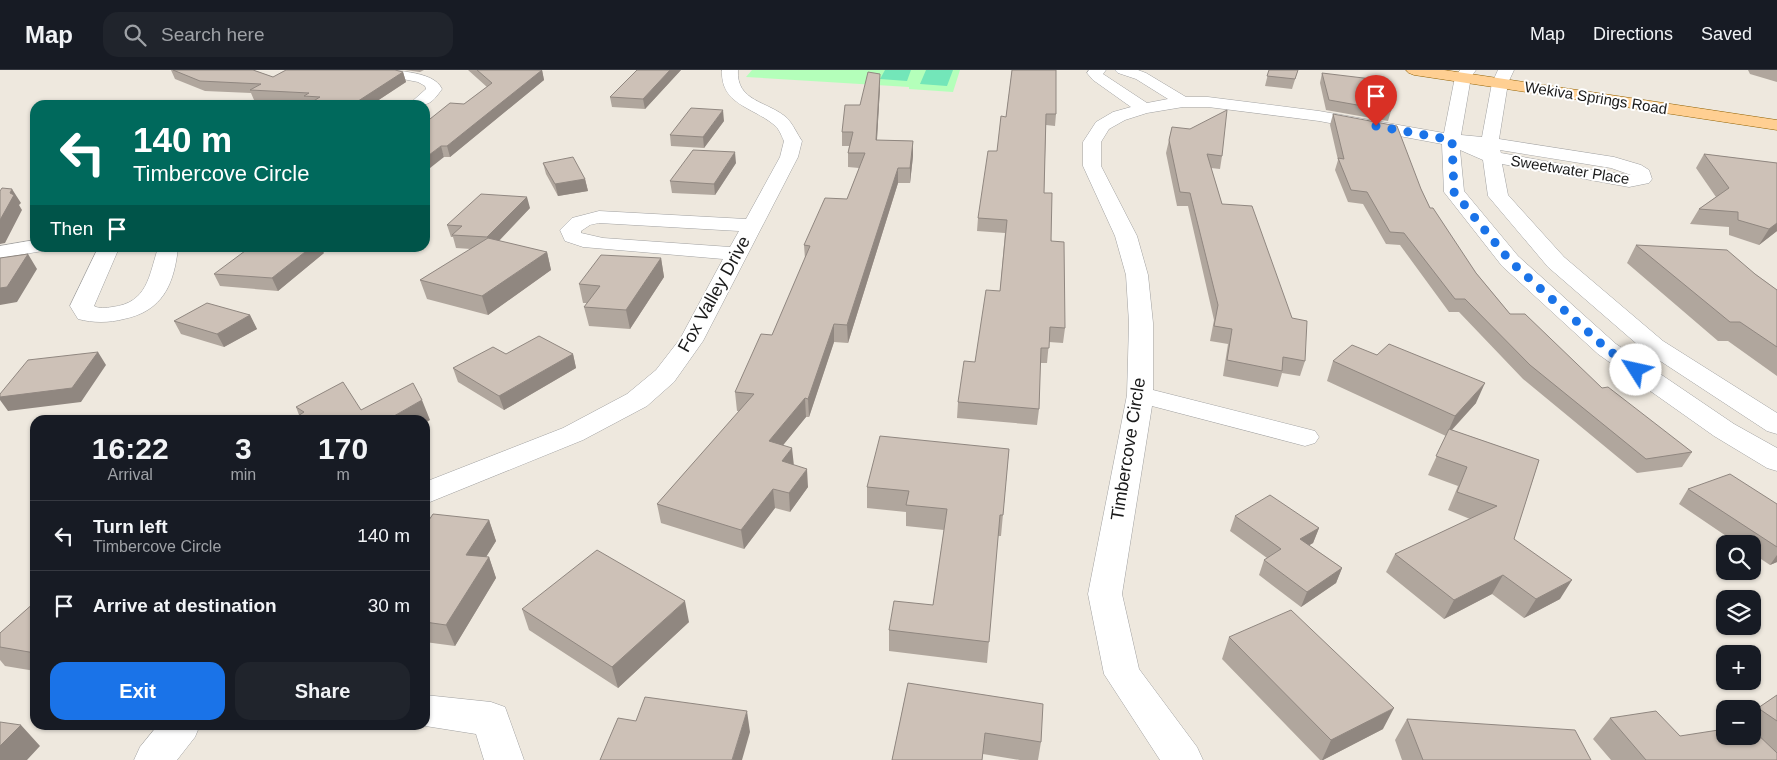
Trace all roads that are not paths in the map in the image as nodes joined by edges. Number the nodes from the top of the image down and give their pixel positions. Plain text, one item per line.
1 (377, 70) edge
2 (730, 70) edge
3 (1098, 70) edge
4 (1123, 70) edge
5 (1414, 70) edge
6 (1466, 74) edge
7 (1503, 76) edge
8 (424, 100) edge
9 (1136, 102) junction
10 (1183, 102) junction
11 (1777, 118) edge
12 (1777, 125) edge
13 (1452, 140) junction
14 (1491, 150) junction
15 (753, 226) junction
16 (30, 247) edge
17 (0, 252) edge
18 (106, 252) edge
19 (167, 252) edge
20 (738, 254) junction
21 (1581, 326) junction
22 (1631, 326) junction
23 (1140, 395) junction
24 (1777, 425) edge
25 (1305, 437) dead end
26 (1777, 461) edge
27 (430, 492) edge
28 (430, 712) edge
29 (177, 730) edge
30 (154, 760) edge
31 (504, 760) edge
32 (1184, 760) edge

1 - 8 street
2 - 15 street, Fox Valley Drive
3 - 9 street
4 - 10 street
5 - 6 main road, Wekiva Springs Road
6 - 7 main road, Wekiva Springs Road
6 - 13 street
7 - 11 main road, Wekiva Springs Road
7 - 12 main road, Wekiva Springs Road
7 - 14 street
9 - 10 street, Timbercove Circle
9 - 23 street, Timbercove Circle
10 - 13 street, Timbercove Circle
13 - 14 street, Sweetwater Place
13 - 21 street
14 - 14 street, Sweetwater Place
14 - 22 street
15 - 20 street, Fox Valley Drive
15 - 20 street
16 - 17 street
18 - 19 street
20 - 27 street, Fox Valley Drive
21 - 22 street
21 - 26 street
22 - 24 street
23 - 25 street
23 - 32 street, Timbercove Circle
28 - 31 street
29 - 30 street

